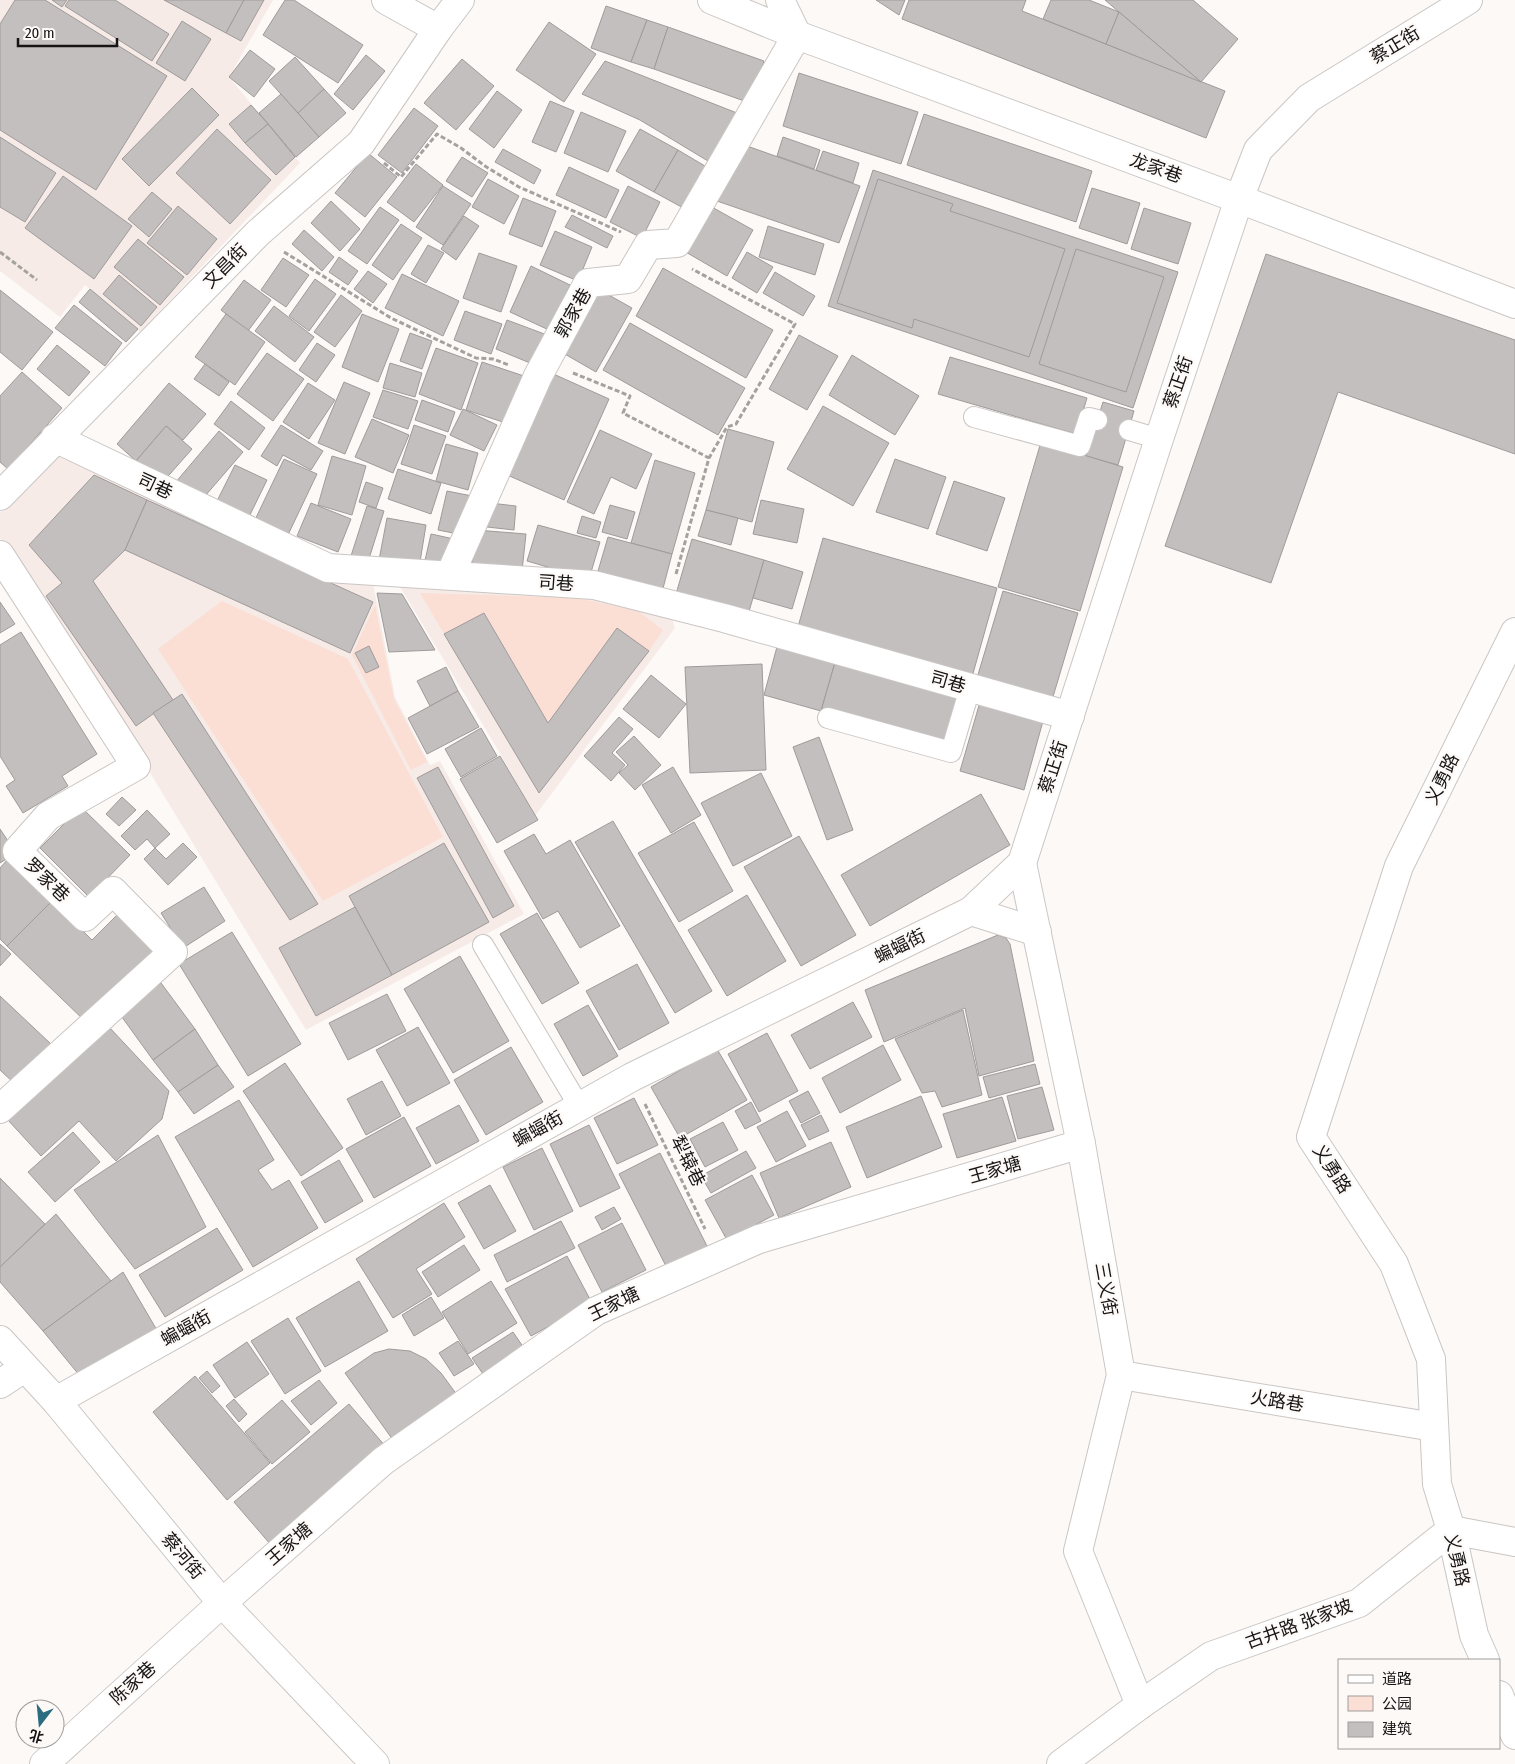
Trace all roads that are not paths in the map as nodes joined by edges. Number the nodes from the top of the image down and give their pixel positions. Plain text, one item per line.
1 (386, 0) edge
2 (460, 0) edge
3 (476, 0) edge
4 (712, 0) edge
5 (780, 0) edge
6 (1468, 0) edge
7 (438, 29) junction
8 (797, 35) junction
9 (1239, 199) junction
10 (1515, 304) edge
11 (974, 417) dead end
12 (1097, 420) dead end
13 (1129, 430) dead end
14 (55, 438) junction
15 (1159, 439) junction
16 (0, 496) edge
17 (0, 555) edge
18 (450, 575) junction
19 (1515, 632) edge
20 (970, 688) junction
21 (1070, 716) junction
22 (828, 718) dead end
23 (1022, 863) junction
24 (971, 911) junction
25 (1038, 932) junction
26 (483, 945) dead end
27 (579, 1106) junction
28 (0, 1109) edge
29 (1081, 1144) junction
30 (0, 1340) edge
31 (24, 1368) junction
32 (1121, 1375) junction
33 (0, 1384) edge
34 (56, 1401) junction
35 (1434, 1427) junction
36 (1450, 1530) junction
37 (1515, 1542) edge
38 (222, 1603) junction
39 (1485, 1659) edge
40 (1500, 1698) edge
41 (1140, 1705) junction
42 (1515, 1735) edge
43 (44, 1764) edge
44 (375, 1764) edge
45 (1061, 1764) edge

1 - 7 street
2 - 7 street, 文昌街
3 - 7 street
4 - 8 street, 龙家巷
5 - 8 street
6 - 9 street, 蔡正街
7 - 14 street, 文昌街
8 - 9 street, 龙家巷
8 - 18 street, 郭家巷
9 - 10 street, 龙家巷
9 - 15 street, 蔡正街
11 - 12 lane
13 - 15 lane
14 - 16 street, 文昌街
14 - 18 street, 司巷
15 - 21 street, 蔡正街
17 - 28 street, 罗家巷
18 - 20 street, 司巷
19 - 35 street, 义勇路
20 - 21 street, 司巷
20 - 22 lane
21 - 23 street, 蔡正街
23 - 24 street, 蝙蝠街
23 - 25 street, 三义街
24 - 25 street
24 - 27 street, 蝙蝠街
25 - 29 street, 三义街
26 - 27 lane
27 - 34 street, 蝙蝠街
29 - 32 street, 三义街
29 - 38 street, 王家塘
30 - 31 street, 蔡河街
31 - 33 street
31 - 34 street, 蔡河街
32 - 35 street, 火路巷
32 - 41 street, 三义街
34 - 38 street, 蔡河街
35 - 36 street, 义勇路
36 - 37 street
36 - 39 street, 义勇路
36 - 41 street, 古井路 张家坡
38 - 43 street, 陈家巷
38 - 44 street, 蔡河街
40 - 42 street
41 - 45 street, 古井路 张家坡

